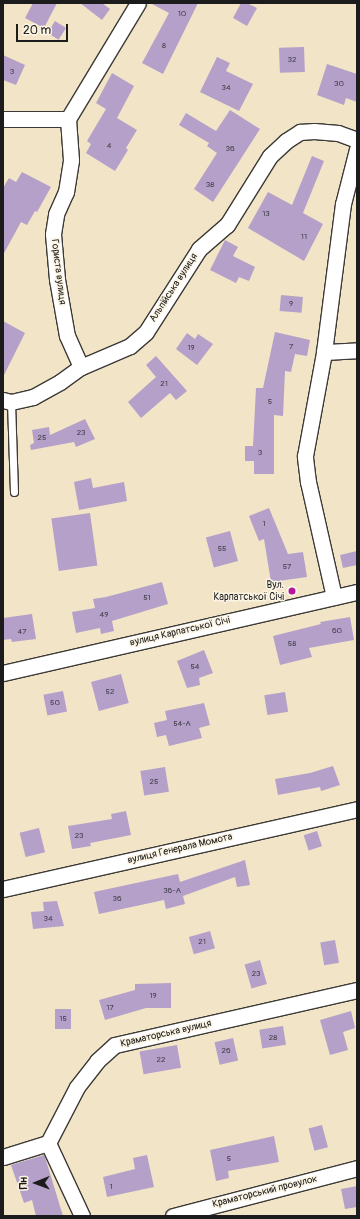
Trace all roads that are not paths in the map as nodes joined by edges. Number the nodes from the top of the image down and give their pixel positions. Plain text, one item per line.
1 (138, 3) edge
2 (3, 119) edge
3 (68, 119) junction
4 (357, 140) edge
5 (357, 150) edge
6 (357, 350) edge
7 (324, 352) junction
8 (81, 367) junction
9 (7, 401) edge
10 (14, 492) dead end
11 (357, 592) edge
12 (334, 597) junction
13 (3, 673) edge
14 (357, 809) edge
15 (3, 889) edge
16 (357, 990) edge
17 (48, 1143) junction
18 (3, 1157) edge
19 (357, 1168) edge
20 (82, 1216) edge
21 (173, 1216) edge

1 - 3 street
2 - 3 street
3 - 8 street, Гориста вулиця
4 - 8 street, Альпійська вулиця
5 - 7 street
6 - 7 street
7 - 12 street
8 - 9 street, Альпійська вулиця
9 - 10 lane
11 - 12 street, вулиця Карпатської Січі
12 - 13 street, вулиця Карпатської Січі
14 - 15 street, вулиця Генерала Момота
16 - 17 street, Краматорська вулиця
17 - 18 street
17 - 20 street
19 - 21 street, Краматорський провулок

